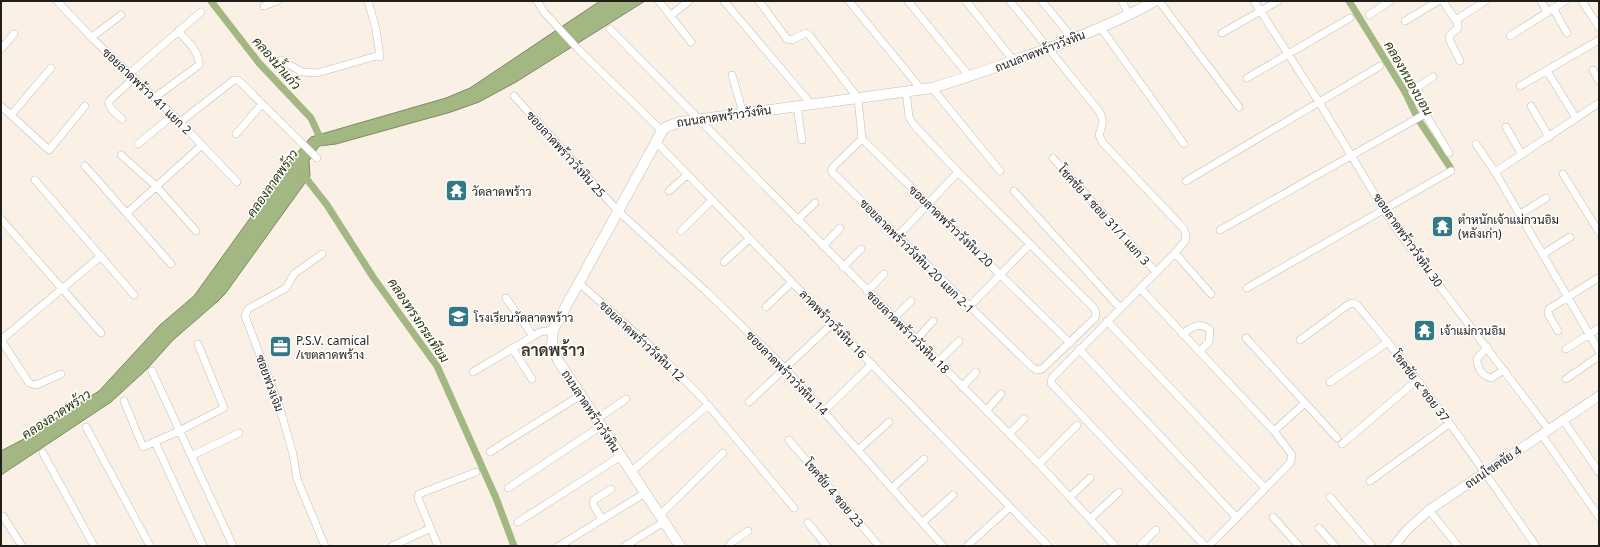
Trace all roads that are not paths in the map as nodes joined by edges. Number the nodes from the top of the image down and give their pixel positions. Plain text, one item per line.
1 (57, 1) edge
2 (277, 1) edge
3 (368, 1) edge
4 (537, 1) edge
5 (659, 1) edge
6 (689, 1) edge
7 (724, 1) edge
8 (759, 1) edge
9 (849, 1) edge
10 (908, 1) edge
11 (966, 1) edge
12 (1010, 1) edge
13 (1042, 1) edge
14 (1122, 1) edge
15 (1155, 1) edge
16 (1159, 1) edge
17 (1254, 1) edge
18 (1278, 1) edge
19 (1390, 1) edge
20 (1438, 1) edge
21 (1442, 1) edge
22 (1486, 1) edge
23 (1541, 1) edge
24 (1566, 1) edge
25 (1582, 1) edge
26 (264, 6) dead end
27 (1260, 10) junction
28 (1550, 10) junction
29 (200, 12) dead end
30 (121, 15) dead end
31 (1129, 15) junction
32 (1369, 15) dead end
33 (670, 16) junction
34 (1350, 18) dead end
35 (1456, 20) junction
36 (1405, 22) dead end
37 (1599, 27) edge
38 (1101, 28) junction
39 (610, 29) dead end
40 (178, 31) junction
41 (1222, 33) dead end
42 (1567, 33) dead end
43 (14, 34) dead end
44 (1510, 36) dead end
45 (92, 37) junction
46 (1073, 39) junction
47 (1599, 40) edge
48 (691, 42) dead end
49 (1048, 48) junction
50 (1, 49) edge
51 (1288, 54) junction
52 (281, 60) dead end
53 (1014, 61) junction
54 (1460, 61) dead end
55 (1380, 66) dead end
56 (51, 68) dead end
57 (1593, 70) dead end
58 (1547, 71) junction
59 (732, 75) dead end
60 (131, 76) junction
61 (970, 77) junction
62 (1433, 77) dead end
63 (1247, 78) dead end
64 (1599, 81) edge
65 (1520, 86) dead end
66 (932, 88) junction
67 (921, 89) junction
68 (906, 91) junction
69 (514, 96) dead end
70 (154, 98) junction
71 (858, 98) junction
72 (1319, 102) junction
73 (1599, 103) edge
74 (262, 104) junction
75 (811, 104) junction
76 (1, 106) edge
77 (85, 106) dead end
78 (797, 106) junction
79 (1531, 106) dead end
80 (1239, 107) dead end
81 (743, 113) junction
82 (11, 115) junction
83 (173, 115) junction
84 (1420, 117) junction
85 (1576, 118) junction
86 (122, 119) dead end
87 (699, 119) junction
88 (180, 122) junction
89 (1506, 127) dead end
90 (662, 131) junction
91 (236, 134) dead end
92 (1549, 137) junction
93 (862, 139) junction
94 (802, 140) dead end
95 (656, 142) junction
96 (138, 144) dead end
97 (1184, 144) dead end
98 (1476, 144) dead end
99 (202, 145) junction
100 (1449, 154) dead end
101 (121, 155) dead end
102 (1522, 155) junction
103 (1352, 156) junction
104 (317, 158) dead end
105 (1052, 158) dead end
106 (85, 166) dead end
107 (1000, 171) dead end
108 (1451, 171) dead end
109 (958, 172) junction
110 (1495, 172) junction
111 (687, 174) junction
112 (1563, 174) dead end
113 (35, 180) dead end
114 (1186, 181) dead end
115 (237, 182) dead end
116 (156, 186) junction
117 (669, 191) dead end
118 (1014, 191) dead end
119 (1546, 198) dead end
120 (712, 200) junction
121 (815, 203) dead end
122 (928, 204) junction
123 (1384, 210) junction
124 (618, 211) junction
125 (127, 213) junction
126 (1520, 214) junction
127 (1, 219) edge
128 (797, 220) junction
129 (840, 228) dead end
130 (1220, 230) dead end
131 (196, 231) dead end
132 (681, 231) dead end
133 (1599, 232) edge
134 (898, 236) junction
135 (1570, 237) dead end
136 (749, 239) junction
137 (1030, 244) junction
138 (823, 246) junction
139 (861, 249) dead end
140 (1175, 253) junction
141 (322, 254) dead end
142 (1543, 254) junction
143 (101, 256) junction
144 (724, 262) dead end
145 (171, 264) dead end
146 (844, 267) junction
147 (1156, 272) junction
148 (884, 274) dead end
149 (1001, 275) junction
150 (1598, 278) dead end
151 (792, 282) junction
152 (579, 283) junction
153 (61, 288) junction
154 (1140, 288) junction
155 (1247, 288) dead end
156 (867, 291) junction
157 (1211, 294) dead end
158 (134, 295) dead end
159 (1568, 296) junction
160 (506, 298) dead end
161 (911, 301) dead end
162 (766, 307) dead end
163 (969, 307) junction
164 (1120, 308) junction
165 (894, 318) junction
166 (934, 321) dead end
167 (1107, 321) junction
168 (833, 324) junction
169 (1599, 328) edge
170 (553, 330) junction
171 (1558, 331) dead end
172 (101, 333) dead end
173 (1182, 334) junction
174 (1590, 334) junction
175 (533, 336) junction
176 (1246, 338) dead end
177 (916, 340) junction
178 (1300, 340) dead end
179 (959, 341) dead end
180 (2, 342) edge
181 (1388, 342) junction
182 (1070, 343) junction
183 (198, 344) dead end
184 (1486, 347) junction
185 (512, 348) junction
186 (1079, 349) junction
187 (1566, 349) dead end
188 (1599, 350) edge
189 (1199, 352) junction
190 (1599, 356) edge
191 (938, 362) junction
192 (872, 364) junction
193 (785, 368) junction
194 (1504, 370) junction
195 (152, 371) dead end
196 (474, 372) dead end
197 (976, 372) dead end
198 (61, 374) dead end
199 (532, 379) dead end
200 (1566, 379) dead end
201 (1417, 380) junction
202 (1330, 382) dead end
203 (962, 387) junction
204 (1001, 394) dead end
205 (581, 395) junction
206 (1599, 396) edge
207 (626, 399) dead end
208 (124, 401) dead end
209 (749, 402) dead end
210 (706, 403) junction
211 (1305, 403) junction
212 (824, 411) junction
213 (986, 411) junction
214 (1024, 419) dead end
215 (1564, 420) junction
216 (889, 422) dead end
217 (599, 423) junction
218 (1449, 424) junction
219 (1077, 425) dead end
220 (86, 427) dead end
221 (179, 431) junction
222 (1274, 431) junction
223 (1545, 432) junction
224 (239, 433) dead end
225 (1009, 434) junction
226 (789, 440) dead end
227 (155, 442) junction
228 (858, 450) junction
229 (490, 452) dead end
230 (723, 452) dead end
231 (43, 453) dead end
232 (191, 456) junction
233 (621, 456) junction
234 (924, 459) dead end
235 (1039, 464) junction
236 (476, 472) dead end
237 (631, 472) junction
238 (1599, 472) edge
239 (1485, 473) junction
240 (1090, 478) dead end
241 (1370, 481) dead end
242 (508, 488) dead end
243 (892, 488) junction
244 (1265, 488) junction
245 (611, 489) dead end
246 (1119, 492) dead end
247 (645, 493) junction
248 (953, 495) dead end
249 (1070, 497) junction
250 (1330, 497) dead end
251 (1010, 507) junction
252 (794, 508) dead end
253 (1429, 510) junction
254 (3, 516) dead end
255 (1273, 517) dead end
256 (1599, 517) edge
257 (662, 518) junction
258 (1236, 518) junction
259 (1090, 519) junction
260 (602, 520) junction
261 (518, 522) dead end
262 (923, 522) junction
263 (808, 523) dead end
264 (430, 528) junction
265 (1319, 528) dead end
266 (1156, 530) dead end
267 (748, 531) dead end
268 (1142, 545) edge
269 (22, 546) edge
270 (94, 546) edge
271 (150, 546) edge
272 (203, 546) edge
273 (233, 546) edge
274 (325, 546) edge
275 (392, 546) edge
276 (438, 546) edge
277 (559, 546) edge
278 (625, 546) edge
279 (680, 546) edge
280 (729, 546) edge
281 (827, 546) edge
282 (879, 546) edge
283 (943, 546) edge
284 (967, 546) edge
285 (1048, 546) edge
286 (1115, 546) edge
287 (1205, 546) edge
288 (1209, 546) edge
289 (1300, 546) edge
290 (1335, 546) edge
291 (1372, 546) edge
292 (1394, 546) edge
293 (1458, 546) edge
294 (1536, 546) edge

1 - 45 street, ซอยลาดพร้าว 41 แยก 2
2 - 26 street
3 - 52 street
4 - 90 street
5 - 33 street
6 - 33 street
7 - 75 street
8 - 71 street
9 - 67 street
10 - 61 street
11 - 53 street
12 - 49 street
13 - 46 street
14 - 31 street
15 - 31 main road, ถนนลาดพร้าววังหิน
16 - 80 street
17 - 27 street, ซอยลาดพร้าววังหิน 30
18 - 27 street
19 - 32 street
20 - 36 street
21 - 35 street
22 - 35 street
23 - 28 street
24 - 28 street
25 - 37 street
27 - 41 street
27 - 51 street, ซอยลาดพร้าววังหิน 30
28 - 42 street
28 - 44 street
29 - 40 street
30 - 45 street
31 - 38 main road, ถนนลาดพร้าววังหิน
33 - 48 street
34 - 51 street
35 - 54 street
38 - 46 main road, ถนนลาดพร้าววังหิน
38 - 97 street
39 - 87 street, ซอยลาดพร้าววังหิน 18
40 - 60 street
40 - 70 street
43 - 50 street
45 - 60 street, ซอยลาดพร้าว 41 แยก 2
46 - 49 main road, ถนนลาดพร้าววังหิน
47 - 58 street
49 - 53 main road, ถนนลาดพร้าววังหิน
49 - 140 street
51 - 63 street
51 - 72 street, ซอยลาดพร้าววังหิน 30
53 - 61 main road, ถนนลาดพร้าววังหิน
55 - 72 street
56 - 82 street
57 - 64 street
58 - 65 street
58 - 85 street
59 - 81 street
60 - 70 street, ซอยลาดพร้าว 41 แยก 2
60 - 86 street
61 - 66 main road, ถนนลาดพร้าววังหิน
62 - 84 street
66 - 67 main road, ถนนลาดพร้าววังหิน
66 - 107 street
67 - 68 main road, ถนนลาดพร้าววังหิน
68 - 71 main road, ถนนลาดพร้าววังหิน
68 - 109 street
69 - 124 street, ซอยลาดพร้าววังหิน 25
70 - 83 street, ซอยลาดพร้าว 41 แยก 2
71 - 75 main road, ถนนลาดพร้าววังหิน
71 - 93 street
72 - 103 street, ซอยลาดพร้าววังหิน 30
72 - 114 street
73 - 85 street
74 - 88 street
74 - 91 street
74 - 104 street
75 - 78 main road, ถนนลาดพร้าววังหิน
76 - 82 street
77 - 82 street
78 - 81 main road, ถนนลาดพร้าววังหิน
78 - 94 street
79 - 92 street
81 - 87 main road, ถนนลาดพร้าววังหิน
83 - 88 street, ซอยลาดพร้าว 41 แยก 2
83 - 96 street
84 - 100 street
84 - 103 street
85 - 92 street
87 - 90 main road, ถนนลาดพร้าววังหิน
87 - 128 street, ซอยลาดพร้าววังหิน 18
88 - 99 street, ซอยลาดพร้าว 41 แยก 2
89 - 102 street
90 - 95 main road, ถนนลาดพร้าววังหิน
92 - 102 street
93 - 122 street, ซอยลาดพร้าววังหิน 20
93 - 134 street, ซอยลาดพร้าววังหิน 20 แยก 2-1
95 - 111 street, ลาดพร้าววังหิน 16
95 - 124 main road, ถนนลาดพร้าววังหิน
98 - 110 street
99 - 115 street, ซอยลาดพร้าว 41 แยก 2
99 - 116 street
101 - 116 street
102 - 110 street
103 - 123 street, ซอยลาดพร้าววังหิน 30
103 - 130 street
105 - 147 street, โชคชัย 4 ซอย 31/1 แยก 3
106 - 125 street
108 - 123 street
109 - 122 street
109 - 137 street
110 - 126 street
111 - 117 street
111 - 120 street, ลาดพร้าววังหิน 16
112 - 133 street
113 - 143 street
116 - 125 street
116 - 131 street
118 - 164 street
119 - 126 street
120 - 132 street
120 - 136 street, ลาดพร้าววังหิน 16
121 - 128 street
122 - 134 street
122 - 149 street, ซอยลาดพร้าววังหิน 20
123 - 155 street
123 - 184 street, ซอยลาดพร้าววังหิน 30
124 - 152 main road, ถนนลาดพร้าววังหิน
124 - 193 street, ซอยลาดพร้าววังหิน 14
125 - 145 street
126 - 142 street
127 - 153 street
128 - 138 street, ซอยลาดพร้าววังหิน 18
129 - 138 street
134 - 163 street, ซอยลาดพร้าววังหิน 20 แยก 2-1
135 - 142 street
136 - 144 street
136 - 151 street, ลาดพร้าววังหิน 16
137 - 149 street
137 - 182 street
138 - 146 street, ซอยลาดพร้าววังหิน 18
139 - 146 street
140 - 147 street
140 - 157 street
141 - 274 street, ซอยพ่วงเจิม
142 - 159 street
143 - 153 street
143 - 158 street
146 - 156 street, ซอยลาดพร้าววังหิน 18
147 - 154 street
148 - 156 street
149 - 163 street
149 - 182 street, ซอยลาดพร้าววังหิน 20
150 - 159 street
151 - 162 street
151 - 168 street, ลาดพร้าววังหิน 16
152 - 170 main road, ถนนลาดพร้าววังหิน
152 - 210 street, ซอยลาดพร้าววังหิน 12
153 - 172 street
153 - 180 street
154 - 164 street
154 - 173 street
156 - 165 street, ซอยลาดพร้าววังหิน 18
159 - 171 street
159 - 174 street
160 - 175 street
161 - 165 street
163 - 182 street, ซอยลาดพร้าววังหิน 20 แยก 2-1
164 - 167 street
165 - 177 street, ซอยลาดพร้าววังหิน 18
166 - 177 street
167 - 186 street
167 - 244 street
168 - 192 street, ลาดพร้าววังหิน 16
168 - 193 street
169 - 174 street
170 - 175 street
170 - 205 main road, ถนนลาดพร้าววังหิน
173 - 189 street
173 - 189 street
174 - 187 street
174 - 188 street
175 - 185 street
176 - 211 street
177 - 191 street, ซอยลาดพร้าววังหิน 18
178 - 181 street, โชคชัย ๔ ซอย 37
179 - 191 street
180 - 198 street
181 - 201 street, โชคชัย ๔ ซอย 37
181 - 202 street
183 - 221 street
184 - 194 street, ซอยลาดพร้าววังหิน 30
184 - 194 street
185 - 196 street
185 - 199 street
186 - 258 street
186 - 287 street
189 - 222 street
190 - 200 street
191 - 203 street, ซอยลาดพร้าววังหิน 18
192 - 212 street
192 - 251 street, ลาดพร้าววังหิน 16
193 - 209 street
193 - 212 street, ซอยลาดพร้าววังหิน 14
194 - 223 street, ซอยลาดพร้าววังหิน 30
195 - 221 street
197 - 203 street
201 - 211 street
201 - 218 street, โชคชัย ๔ ซอย 37
203 - 213 street, ซอยลาดพร้าววังหิน 18
204 - 213 street
205 - 217 main road, ถนนลาดพร้าววังหิน
205 - 229 street
206 - 215 street, ถนนโชคชัย 4
207 - 217 street
208 - 227 street
210 - 237 street
210 - 252 street, ซอยลาดพร้าววังหิน 12
211 - 222 street
212 - 228 street, ซอยลาดพร้าววังหิน 14
213 - 225 street, ซอยลาดพร้าววังหิน 18
214 - 225 street
215 - 223 street, ถนนโชคชัย 4
215 - 238 street
216 - 228 street
217 - 233 main road, ถนนลาดพร้าววังหิน
217 - 242 street
218 - 239 street, โชคชัย ๔ ซอย 37
218 - 241 street
219 - 235 street
220 - 271 street
221 - 227 street
221 - 232 street
222 - 244 street
223 - 239 street, ถนนโชคชัย 4
223 - 256 street, ซอยลาดพร้าววังหิน 30
224 - 232 street
225 - 235 street, ซอยลาดพร้าววังหิน 18
226 - 282 street, โชคชัย 4 ซอย 23
227 - 272 street
228 - 243 street, ซอยลาดพร้าววังหิน 14
230 - 257 street
231 - 270 street
232 - 273 street
233 - 237 main road, ถนนลาดพร้าววังหิน
233 - 261 street
234 - 243 street
235 - 249 street, ซอยลาดพร้าววังหิน 18
236 - 264 street
237 - 247 main road, ถนนลาดพร้าววังหิน
239 - 253 street, ถนนโชคชัย 4
239 - 294 street, โชคชัย ๔ ซอย 37
240 - 249 street
243 - 262 street, ซอยลาดพร้าววังหิน 14
244 - 258 street
245 - 260 street
246 - 259 street
247 - 257 main road, ถนนลาดพร้าววังหิน
247 - 260 street
248 - 262 street
249 - 259 street, ซอยลาดพร้าววังหิน 18
250 - 291 street
251 - 284 street
251 - 285 street, ลาดพร้าววังหิน 16
253 - 292 street, ถนนโชคชัย 4
253 - 293 street
254 - 269 street
255 - 289 street
257 - 278 street
257 - 279 main road, ถนนลาดพร้าววังหิน
258 - 288 street
259 - 286 street, ซอยลาดพร้าววังหิน 18
260 - 277 street
262 - 283 street, ซอยลาดพร้าววังหิน 14
263 - 281 street
264 - 275 street
264 - 276 street
265 - 290 street
266 - 268 street
267 - 280 street

